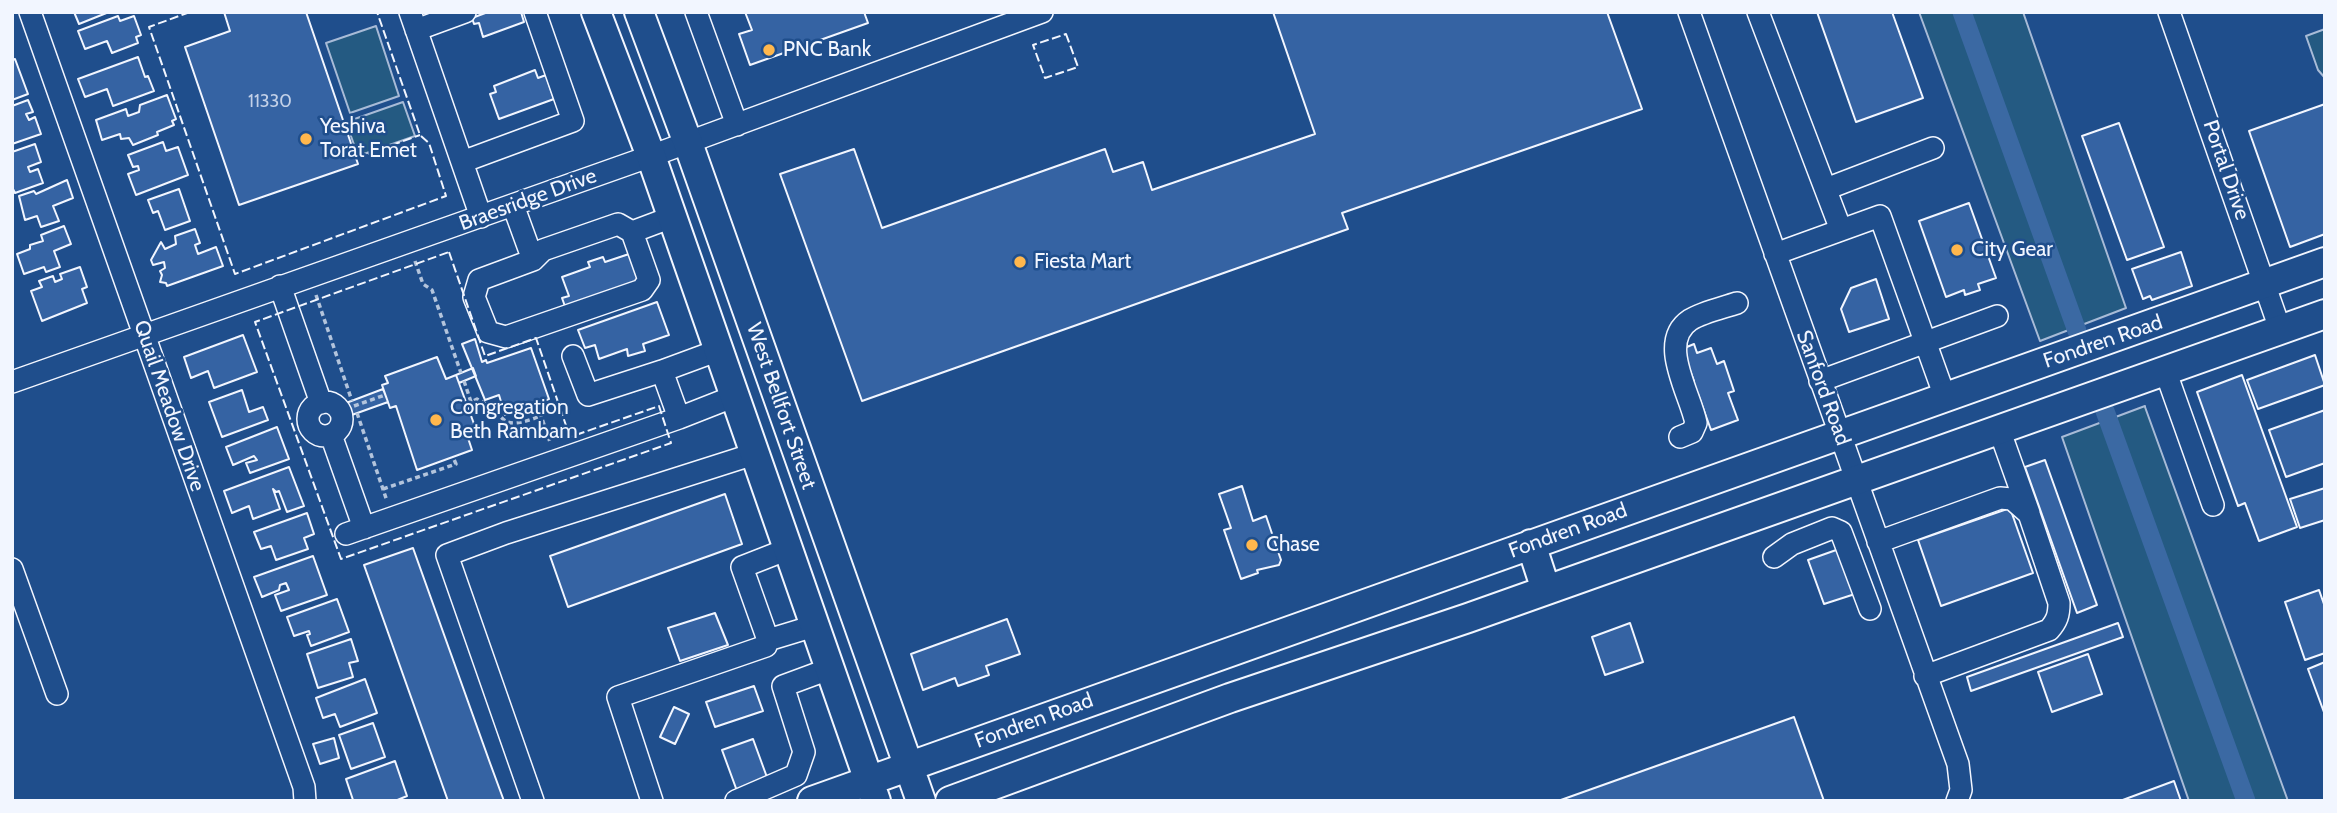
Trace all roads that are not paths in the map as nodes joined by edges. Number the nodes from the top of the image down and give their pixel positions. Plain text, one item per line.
1 (30, 12) edge
2 (465, 12) edge
3 (596, 12) edge
4 (639, 12) edge
5 (696, 12) edge
6 (1042, 12) edge
7 (1689, 12) edge
8 (1758, 12) edge
9 (2169, 12) edge
10 (542, 14) edge
11 (413, 21) edge
12 (737, 125) junction
13 (688, 143) junction
14 (1933, 148) dead end
15 (651, 156) junction
16 (462, 162) junction
17 (1826, 189) junction
18 (513, 205) junction
19 (481, 217) junction
20 (672, 217) junction
21 (1842, 230) junction
22 (632, 232) junction
23 (1775, 254) junction
24 (533, 260) junction
25 (2325, 262) edge
26 (2265, 284) junction
27 (280, 286) junction
28 (1737, 303) dead end
29 (2325, 314) edge
30 (1997, 316) dead end
31 (2280, 330) junction
32 (144, 335) junction
33 (1927, 343) junction
34 (719, 350) junction
35 (573, 356) dead end
36 (662, 370) junction
37 (2165, 370) junction
38 (1820, 381) junction
39 (12, 382) edge
40 (735, 396) junction
41 (1945, 397) junction
42 (679, 418) junction
43 (1999, 429) junction
44 (1839, 435) junction
45 (1680, 437) dead end
46 (794, 442) junction
47 (754, 454) junction
48 (1856, 480) junction
49 (2213, 505) dead end
50 (2029, 514) junction
51 (1878, 542) junction
52 (1531, 544) junction
53 (788, 549) junction
54 (1773, 557) dead end
55 (12, 569) edge
56 (1546, 590) junction
57 (1870, 609) dead end
58 (814, 626) junction
59 (768, 640) junction
60 (1216, 656) junction
61 (830, 669) junction
62 (1925, 676) junction
63 (57, 694) dead end
64 (1230, 698) junction
65 (908, 767) junction
66 (796, 775) junction
67 (873, 791) edge
68 (305, 801) edge
69 (533, 801) edge
70 (652, 801) edge
71 (736, 801) edge
72 (810, 801) edge
73 (920, 801) edge
74 (950, 801) edge
75 (1957, 801) edge

1 - 32 street, Quail Meadow Drive
2 - 11 street
3 - 15 main road, West Bellfort Street
4 - 13 main road, West Bellfort Street
5 - 12 street
6 - 12 street, Braesridge Drive
7 - 23 street, Sanford Road
8 - 17 street
9 - 26 street, Portal Drive
10 - 16 street
11 - 16 street
12 - 13 street, Braesridge Drive
13 - 15 street, Braesridge Drive
13 - 46 main road, West Bellfort Street
14 - 17 street
15 - 18 street, Braesridge Drive
15 - 20 main road, West Bellfort Street
16 - 19 street
17 - 21 street
18 - 19 street, Braesridge Drive
18 - 24 street
19 - 27 street, Braesridge Drive
20 - 22 street
20 - 34 main road, West Bellfort Street
21 - 23 street
21 - 33 street
22 - 24 street
22 - 24 street
23 - 38 street, Sanford Road
25 - 26 main road, Fondren Road
26 - 31 street, Portal Drive
26 - 41 main road, Fondren Road
27 - 32 street, Braesridge Drive
27 - 42 street
28 - 45 street
29 - 31 main road
30 - 33 street
31 - 37 main road
32 - 39 street, Braesridge Drive
32 - 68 street, Quail Meadow Drive
33 - 38 street
33 - 41 street
34 - 36 street
34 - 40 main road, West Bellfort Street
35 - 36 street
36 - 42 street
37 - 43 main road
37 - 49 street
38 - 44 street, Sanford Road
40 - 42 street
40 - 47 main road, West Bellfort Street
41 - 44 main road, Fondren Road
43 - 48 main road
43 - 50 street
44 - 48 street, Sanford Road
44 - 52 main road, Fondren Road
46 - 47 main road
46 - 65 main road, West Bellfort Street
47 - 53 main road, West Bellfort Street
47 - 69 street
48 - 51 street, Sanford Road
48 - 56 main road
50 - 51 street
50 - 62 street
51 - 62 street, Sanford Road
52 - 56 main road
52 - 60 main road, Fondren Road
53 - 58 main road, West Bellfort Street
53 - 59 street
54 - 57 street
55 - 63 street
56 - 64 main road
58 - 59 street
58 - 61 main road, West Bellfort Street
59 - 70 street
60 - 64 main road
60 - 65 main road, Fondren Road
61 - 66 street
61 - 67 main road, West Bellfort Street
62 - 75 street, Sanford Road
64 - 74 main road
65 - 67 main road, Fondren Road
65 - 73 main road, West Bellfort Street
66 - 71 street
66 - 72 street
67 - 72 main road, Fondren Road

